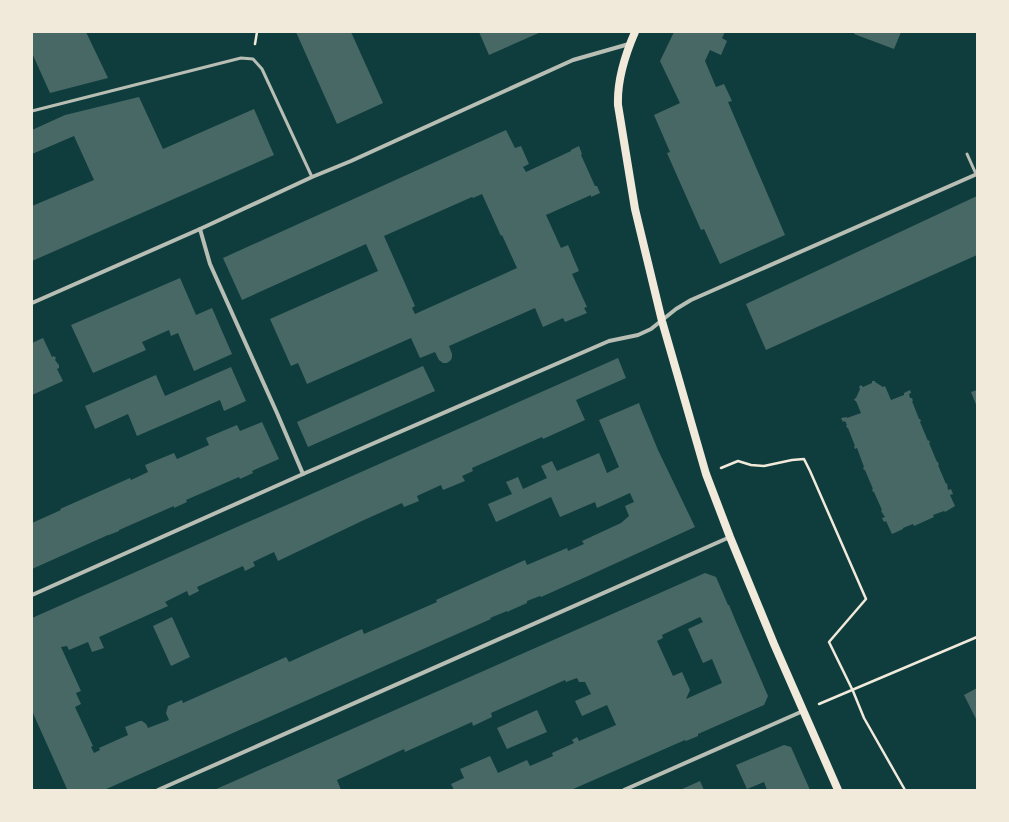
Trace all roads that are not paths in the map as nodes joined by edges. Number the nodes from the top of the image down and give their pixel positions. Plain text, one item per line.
1 (635, 32) edge
2 (630, 44) junction
3 (32, 111) edge
4 (967, 154) dead end
5 (977, 174) edge
6 (312, 177) junction
7 (200, 228) junction
8 (32, 303) edge
9 (662, 321) junction
10 (303, 474) junction
11 (730, 537) junction
12 (32, 596) edge
13 (803, 711) junction
14 (158, 790) edge
15 (624, 790) edge
16 (838, 790) edge

1 - 2 main road
2 - 6 street
2 - 9 main road
3 - 6 lane
4 - 5 lane
5 - 9 street
6 - 7 street
7 - 8 street
7 - 10 street
9 - 10 street
9 - 11 main road
10 - 12 street
11 - 13 main road
11 - 14 street
13 - 15 street
13 - 16 main road

